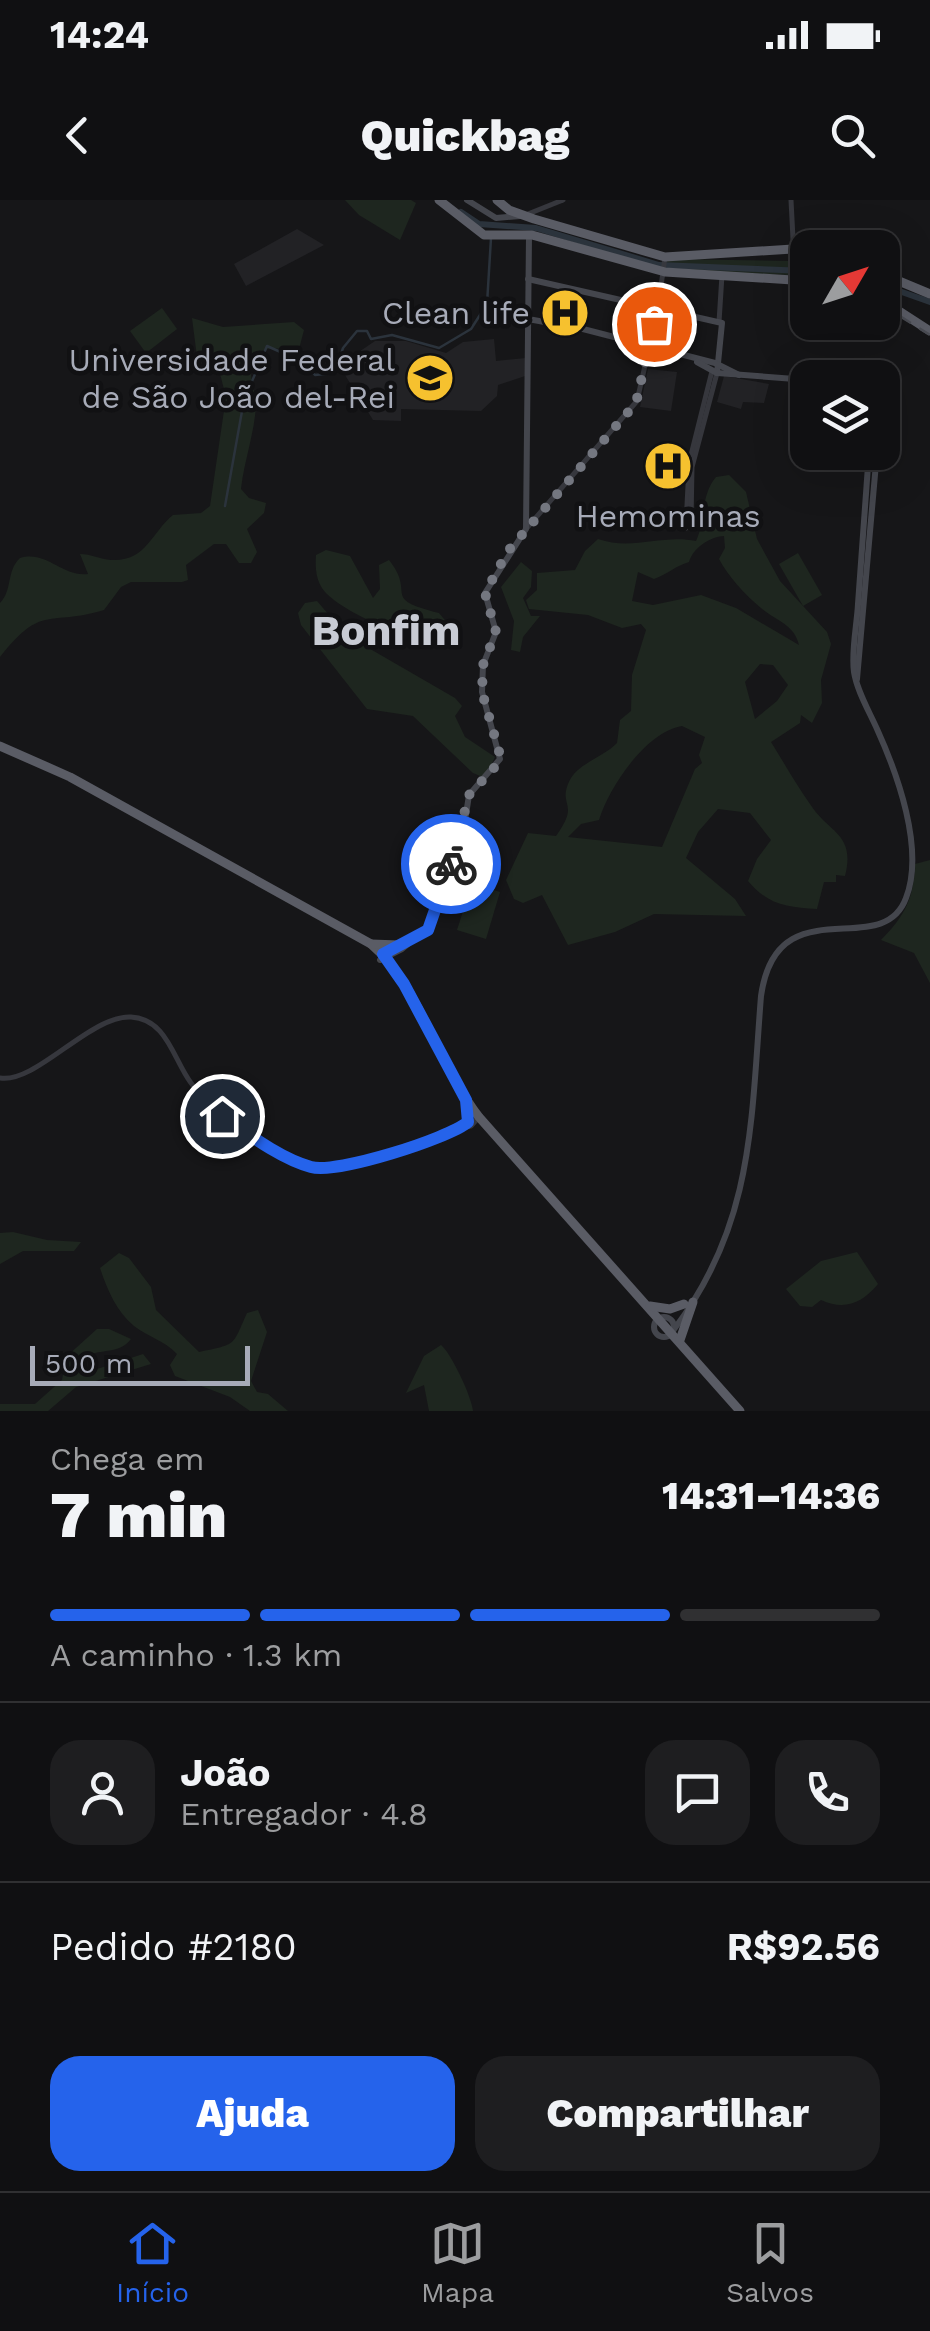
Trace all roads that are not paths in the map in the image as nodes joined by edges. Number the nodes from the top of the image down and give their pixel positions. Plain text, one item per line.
1 (439, 200) edge
2 (467, 200) edge
3 (497, 200) edge
4 (563, 200) edge
5 (791, 200) edge
6 (532, 225) junction
7 (793, 230) edge
8 (790, 255) edge
9 (665, 258) junction
10 (664, 271) junction
11 (723, 275) junction
12 (790, 277) edge
13 (530, 279) junction
14 (900, 282) edge
15 (930, 294) edge
16 (658, 308) junction
17 (900, 312) edge
18 (528, 320) junction
19 (720, 323) junction
20 (930, 331) edge
21 (648, 348) junction
22 (716, 368) junction
23 (790, 380) edge
24 (868, 470) edge
25 (874, 470) edge
26 (689, 524) dead end
27 (526, 529) junction
28 (856, 681) junction
29 (0, 746) edge
30 (371, 944) junction
31 (403, 946) junction
32 (385, 960) junction
33 (0, 1078) edge
34 (470, 1123) junction
35 (639, 1297) junction
36 (650, 1306) junction
37 (684, 1308) junction
38 (659, 1320) junction
39 (670, 1333) junction
40 (683, 1346) junction
41 (740, 1411) edge

1 - 6 highway
2 - 6 main road
3 - 6 highway
4 - 6 street
5 - 7 street
6 - 9 highway
6 - 10 highway
6 - 13 main road
8 - 9 highway
9 - 10 street
10 - 11 highway
10 - 16 street
11 - 12 highway
11 - 19 street
13 - 16 main road
13 - 18 main road
14 - 15 highway
16 - 19 main road
16 - 21 street
17 - 20 highway
18 - 21 main road
18 - 27 main road
19 - 22 main road
21 - 22 main road
21 - 27 street
22 - 23 main road
22 - 26 street
24 - 28 main road
25 - 28 main road
27 - 31 main road
28 - 37 main road
29 - 30 highway
30 - 31 highway
30 - 32 highway
31 - 32 highway
31 - 32 main road
32 - 34 highway
33 - 34 street
34 - 35 highway
35 - 36 highway
35 - 38 highway
36 - 37 highway
36 - 38 highway
37 - 38 main road
37 - 39 main road
37 - 40 highway
38 - 39 highway
39 - 40 highway
40 - 41 highway

